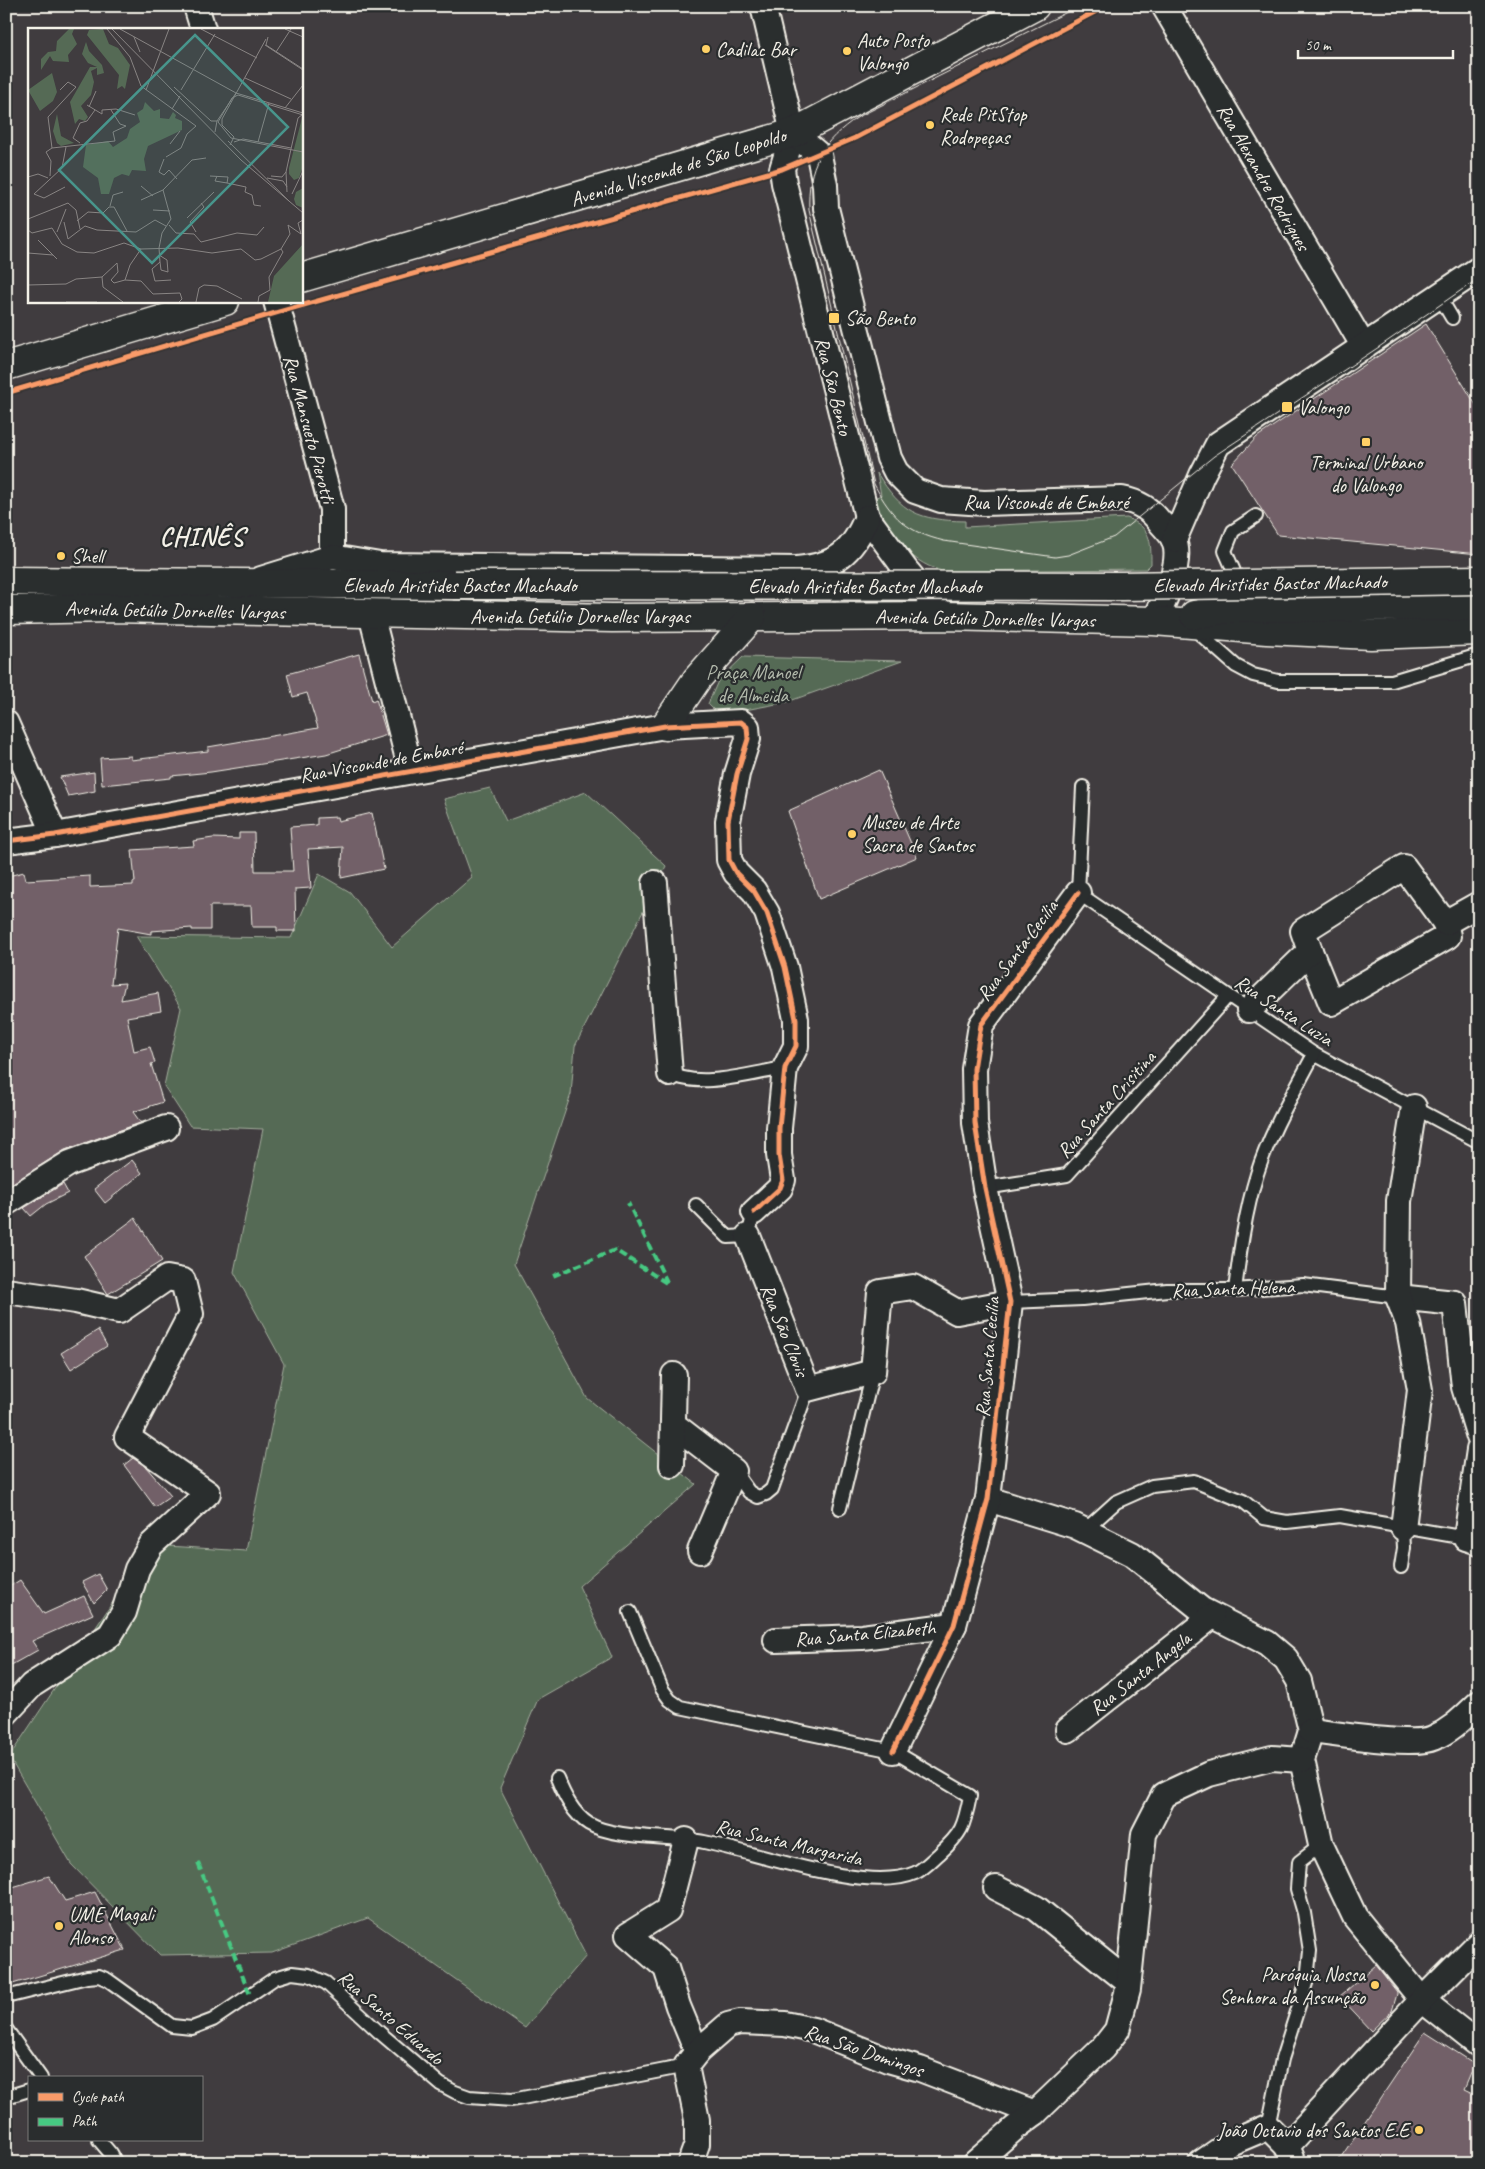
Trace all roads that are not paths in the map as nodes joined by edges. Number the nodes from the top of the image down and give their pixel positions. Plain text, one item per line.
1 (196, 6) edge
2 (762, 6) edge
3 (1035, 6) edge
4 (1164, 6) edge
5 (202, 28) edge
6 (794, 133) junction
7 (1479, 269) edge
8 (302, 278) edge
9 (1439, 296) junction
10 (221, 302) edge
11 (276, 302) edge
12 (1452, 318) dead end
13 (1364, 347) junction
14 (6, 366) edge
15 (906, 482) joint
16 (1256, 516) dead end
17 (867, 517) junction
18 (1174, 540) junction
19 (332, 558) junction
20 (1479, 580) edge
21 (6, 582) edge
22 (251, 582) junction
23 (1240, 584) junction
24 (1479, 606) edge
25 (6, 610) edge
26 (371, 614) junction
27 (946, 616) junction
28 (752, 617) junction
29 (1260, 619) junction
30 (1157, 621) junction
31 (1188, 624) junction
32 (1479, 631) edge
33 (1479, 655) edge
34 (6, 723) edge
35 (665, 726) junction
36 (411, 771) junction
37 (1083, 787) dead end
38 (55, 835) junction
39 (6, 841) edge
40 (654, 884) dead end
41 (1078, 893) junction
42 (1479, 904) edge
43 (1445, 923) junction
44 (1310, 950) junction
45 (1228, 996) junction
46 (1249, 1010) junction
47 (1314, 1054) junction
48 (786, 1068) junction
49 (665, 1071) joint
50 (1414, 1107) junction
51 (166, 1128) dead end
52 (1479, 1142) edge
53 (985, 1188) junction
54 (6, 1202) edge
55 (696, 1205) dead end
56 (754, 1212) joint
57 (748, 1236) junction
58 (1235, 1290) junction
59 (6, 1291) edge
60 (1398, 1298) junction
61 (1010, 1302) junction
62 (873, 1372) junction
63 (674, 1375) dead end
64 (808, 1389) junction
65 (673, 1424) junction
66 (1479, 1437) edge
67 (1479, 1450) edge
68 (672, 1465) dead end
69 (734, 1471) junction
70 (988, 1499) junction
71 (840, 1508) dead end
72 (1403, 1528) junction
73 (1084, 1531) junction
74 (1473, 1540) edge
75 (700, 1551) dead end
76 (1401, 1567) dead end
77 (630, 1612) dead end
78 (1212, 1616) junction
79 (954, 1625) junction
80 (776, 1640) dead end
81 (1479, 1703) edge
82 (6, 1713) edge
83 (1068, 1730) dead end
84 (1311, 1731) junction
85 (893, 1751) junction
86 (1302, 1760) junction
87 (557, 1778) dead end
88 (686, 1840) junction
89 (1321, 1845) junction
90 (996, 1888) dead end
91 (1479, 1943) edge
92 (1128, 1982) junction
93 (6, 1996) edge
94 (1422, 2000) junction
95 (6, 2029) edge
96 (1479, 2045) edge
97 (691, 2059) junction
98 (40, 2076) edge
99 (28, 2090) edge
100 (6, 2097) edge
101 (512, 2100) joint
102 (1035, 2113) junction
103 (1268, 2127) junction
104 (101, 2142) edge
105 (1290, 2154) edge
106 (116, 2163) edge
107 (690, 2163) edge
108 (975, 2163) edge
109 (1201, 2163) edge

1 - 5 street
2 - 6 street
3 - 6 main road, Avenida Visconde de São Leopoldo
4 - 13 street, Rua Alexandre Rodrigues
6 - 8 main road, Avenida Visconde de São Leopoldo
6 - 15 street, Rua São Bento
6 - 17 street, Rua São Bento
7 - 9 street
9 - 12 lane
9 - 13 street
10 - 14 main road
11 - 19 street, Rua Mansueto Pierotti
13 - 18 street
15 - 18 street, Rua Visconde de Embaré
16 - 23 lane
17 - 19 street
17 - 27 street, Rua São Bento
18 - 30 street
19 - 22 street
20 - 23 main road, Elevado Aristides Bastos Machado, bridge
21 - 22 main road, Elevado Aristides Bastos Machado
22 - 23 main road, Elevado Aristides Bastos Machado, bridge
23 - 29 lane
24 - 29 main road
25 - 26 main road, Avenida Getúlio Dornelles Vargas
26 - 28 main road, Avenida Getúlio Dornelles Vargas
26 - 36 street
27 - 28 main road, Avenida Getúlio Dornelles Vargas
27 - 30 main road, Avenida Getúlio Dornelles Vargas
28 - 35 main road
29 - 30 main road
29 - 31 main road
29 - 32 main road
30 - 31 main road
31 - 33 lane
34 - 38 street
35 - 36 street, Rua Visconde de Embaré
35 - 48 street, Rua Visconde de Embaré
36 - 38 street, Rua Visconde de Embaré
37 - 41 lane
38 - 39 street, Rua Visconde de Embaré
40 - 49 street
41 - 45 lane, Rua Santa Luzia
41 - 53 street, Rua Santa Cecília
42 - 43 street
43 - 44 street
43 - 44 street
44 - 46 street
45 - 46 lane, Rua Santa Luzia
45 - 53 lane, Rua Santa Crisitina
46 - 47 lane, Rua Santa Luzia
47 - 50 lane, Rua Santa Luzia
47 - 58 lane
48 - 49 lane
48 - 56 street
50 - 52 lane, Rua Santa Luzia
50 - 60 street
51 - 54 street
53 - 61 street, Rua Santa Cecília
55 - 57 lane
56 - 57 lane
57 - 64 street, Rua São Clovis
58 - 60 lane, Rua Santa Helena
58 - 61 lane, Rua Santa Helena
59 - 82 street
60 - 66 street, Rua Santa Helena
60 - 72 street
61 - 62 street
61 - 70 street, Rua Santa Cecília
62 - 64 street, Rua São Clovis
62 - 71 lane
63 - 65 street
64 - 69 lane
65 - 68 street
65 - 69 street
67 - 74 street
69 - 75 street
70 - 73 street
70 - 79 street, Rua Santa Cecília
72 - 73 lane
72 - 74 lane
72 - 76 lane
73 - 78 street
77 - 85 lane, Rua Santa Margarida
78 - 83 street, Rua Santa Angela
78 - 84 street
79 - 80 street, Rua Santa Elizabeth
79 - 85 street, Rua Santa Cecília
81 - 84 street
84 - 86 street
85 - 88 lane, Rua Santa Margarida
86 - 89 street
86 - 92 street
87 - 88 lane, Rua Santa Margarida
88 - 97 street
89 - 94 street
89 - 103 lane
90 - 92 street
91 - 94 street
92 - 102 street
93 - 101 lane, Rua Santo Eduardo
94 - 96 street
94 - 105 street
95 - 98 lane
97 - 101 lane, Rua São Domingos
97 - 102 street, Rua São Domingos
97 - 107 street
99 - 100 lane
102 - 108 street
103 - 105 street
103 - 109 street
104 - 106 lane

